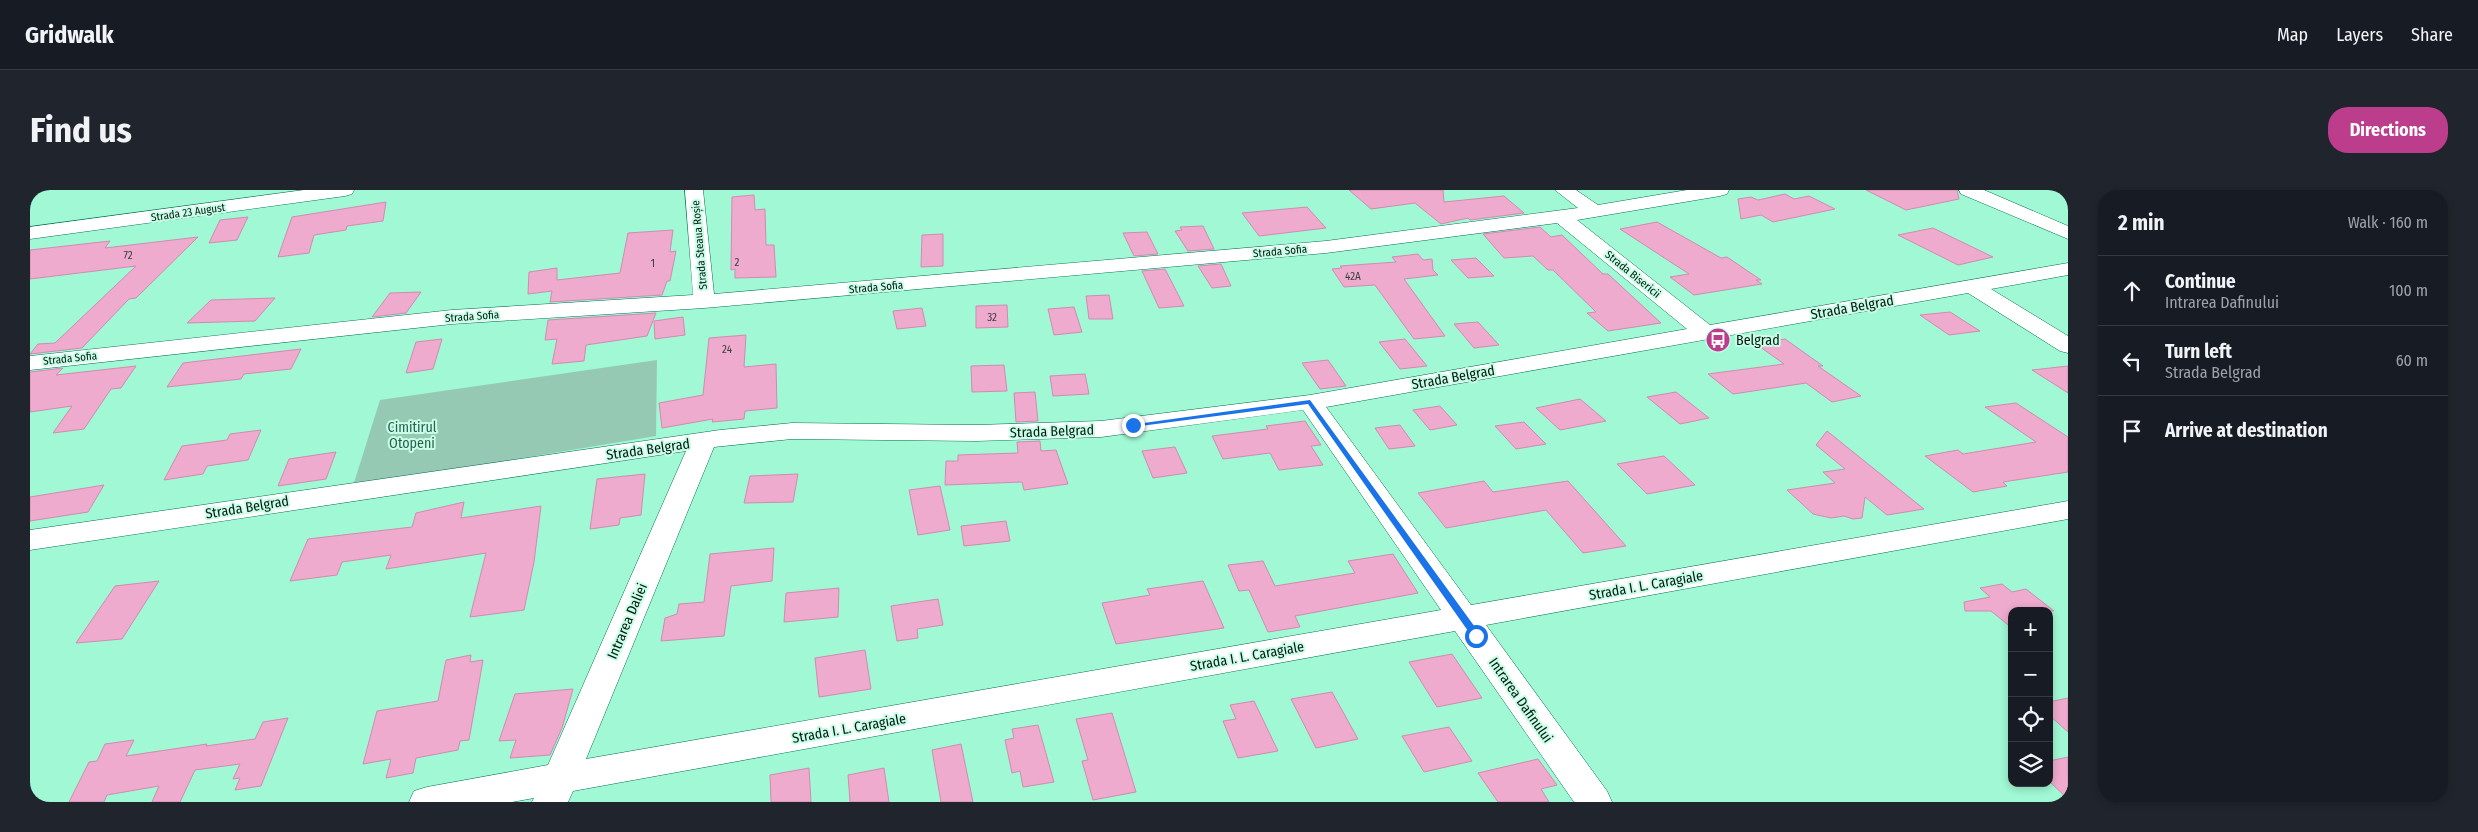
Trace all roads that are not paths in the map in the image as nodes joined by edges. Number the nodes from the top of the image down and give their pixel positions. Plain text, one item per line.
1 (345, 190) edge
2 (694, 190) edge
3 (1564, 190) edge
4 (1720, 190) edge
5 (1968, 190) edge
6 (1594, 211) junction
7 (1561, 216) junction
8 (30, 233) edge
9 (2068, 233) edge
10 (2068, 254) edge
11 (2068, 262) edge
12 (2068, 269) edge
13 (1972, 286) junction
14 (704, 301) junction
15 (1705, 332) junction
16 (2068, 346) edge
17 (30, 362) edge
18 (1310, 402) junction
19 (703, 441) junction
20 (2068, 510) edge
21 (30, 540) edge
22 (1464, 618) junction
23 (555, 790) edge
24 (427, 802) edge
25 (1594, 802) edge

1 - 8 street, Strada 23 August
2 - 14 street, Strada Steaua Roșie
3 - 6 street
4 - 6 street, Strada Sofia
5 - 9 street
6 - 7 street, Strada Sofia
7 - 14 street, Strada Sofia
7 - 15 street, Strada Bisericii
10 - 11 street
12 - 13 street, Strada Belgrad
13 - 15 street, Strada Belgrad
13 - 16 street
14 - 17 street, Strada Sofia
15 - 18 street, Strada Belgrad
18 - 19 street, Strada Belgrad
18 - 22 street, Intrarea Dafinului
19 - 21 street, Strada Belgrad
19 - 23 street, Intrarea Daliei
20 - 22 street, Strada I. L. Caragiale
22 - 23 street, Strada I. L. Caragiale
22 - 25 street, Intrarea Dafinului
23 - 24 street, Strada I. L. Caragiale

